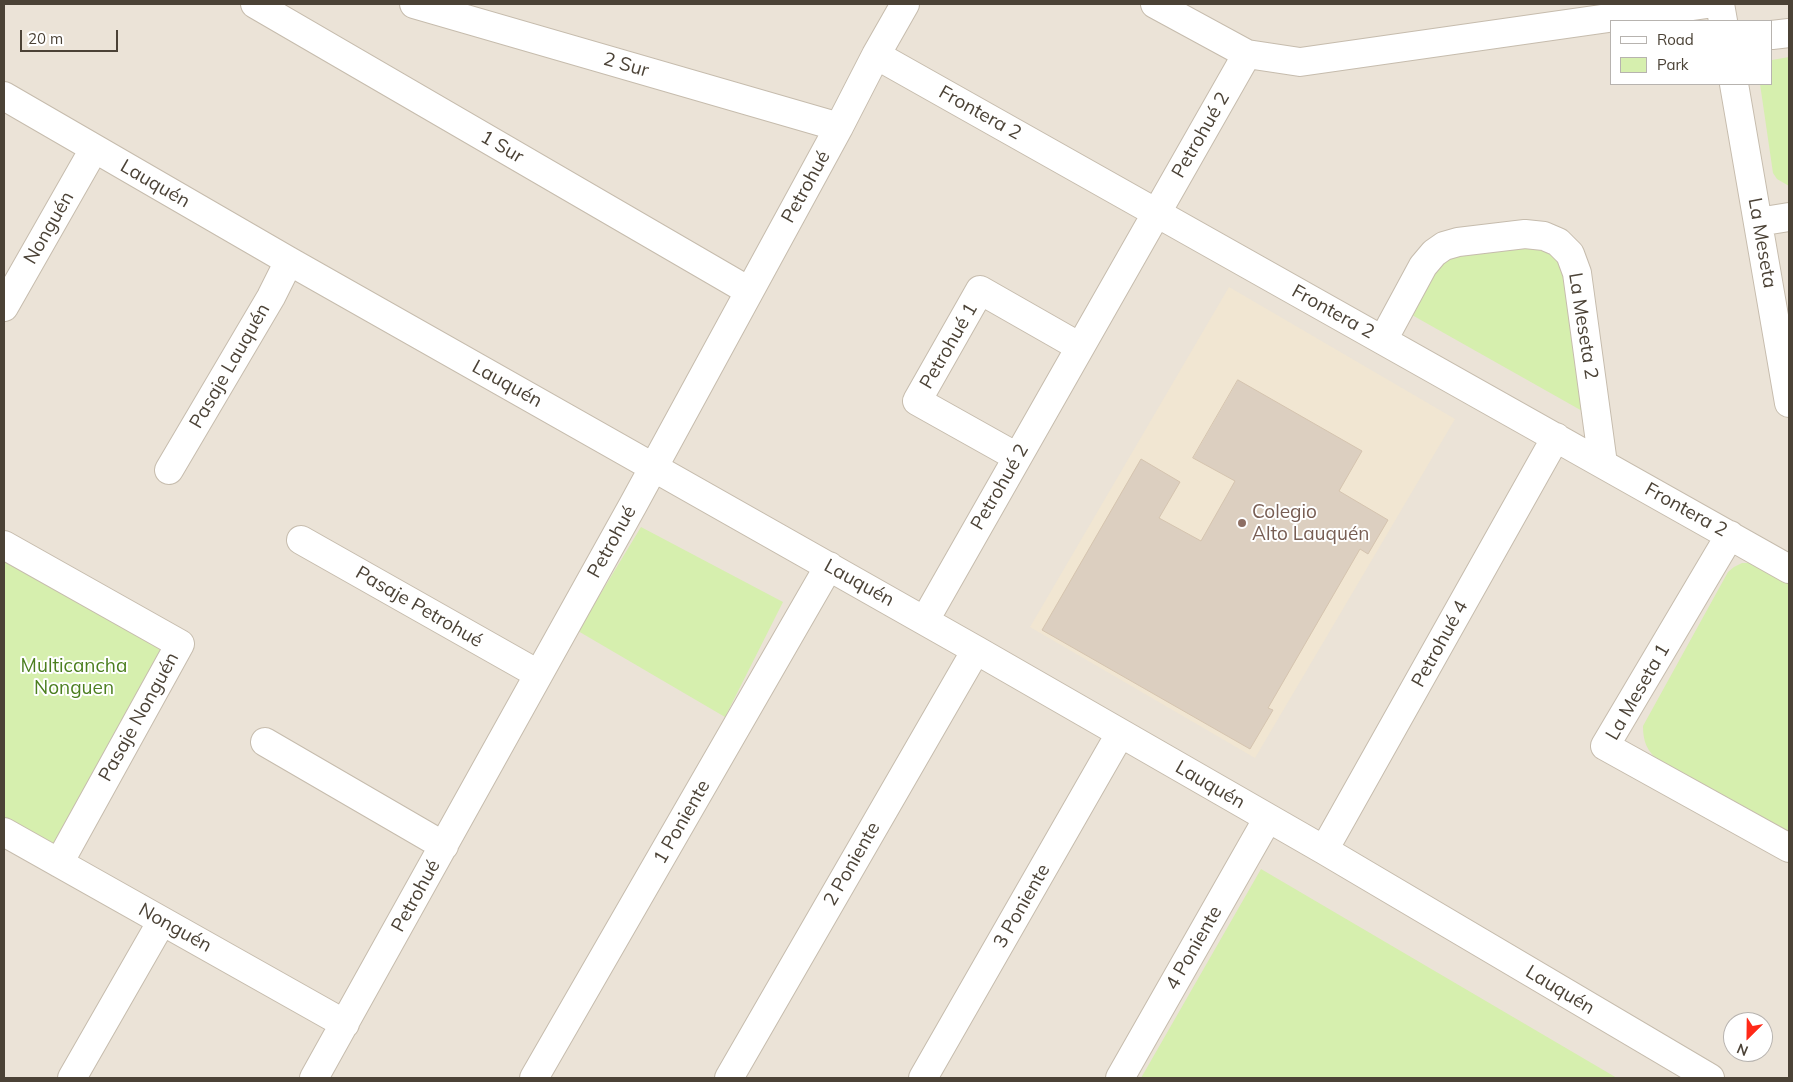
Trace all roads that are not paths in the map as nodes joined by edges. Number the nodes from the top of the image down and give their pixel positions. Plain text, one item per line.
1 (254, 4) edge
2 (414, 4) edge
3 (905, 4) edge
4 (1155, 4) edge
5 (1707, 4) edge
6 (1720, 4) edge
7 (1723, 20) edge
8 (1789, 32) edge
9 (1773, 36) edge
10 (1247, 54) junction
11 (876, 55) junction
12 (1734, 85) edge
13 (4, 96) edge
14 (839, 127) junction
15 (94, 149) junction
16 (1156, 213) junction
17 (1789, 217) edge
18 (1758, 222) junction
19 (289, 261) junction
20 (749, 291) junction
21 (4, 307) edge
22 (1383, 340) junction
23 (1080, 347) junction
24 (1789, 402) edge
25 (1556, 437) junction
26 (1017, 457) junction
27 (1603, 464) junction
28 (652, 466) junction
29 (169, 470) dead end
30 (1730, 535) junction
31 (301, 540) dead end
32 (4, 545) edge
33 (828, 566) junction
34 (1789, 569) edge
35 (924, 620) junction
36 (976, 650) junction
37 (538, 674) junction
38 (1120, 734) junction
39 (265, 742) dead end
40 (1268, 818) junction
41 (4, 832) edge
42 (444, 846) junction
43 (1789, 848) edge
44 (1324, 850) junction
45 (59, 863) junction
46 (162, 920) junction
47 (345, 1024) junction
48 (72, 1078) edge
49 (314, 1078) edge
50 (534, 1078) edge
51 (729, 1078) edge
52 (923, 1078) edge
53 (1120, 1078) edge
54 (1710, 1078) edge

1 - 20 street, 1 Sur
2 - 14 street, 2 Sur
3 - 11 street, Petrohué
4 - 10 street
5 - 10 street
6 - 7 street
8 - 9 street
10 - 16 street, Petrohué 2
11 - 14 street, Petrohué
11 - 16 street, Frontera 2
12 - 18 street, La Meseta
13 - 15 street, Lauquén
14 - 20 street, Petrohué
15 - 19 street, Lauquén
15 - 21 street, Nonguén
16 - 22 street, Frontera 2
16 - 23 street, Petrohué 2
17 - 18 street
18 - 24 street, La Meseta
19 - 28 street, Lauquén
19 - 29 street, Pasaje Lauquén
20 - 28 street, Petrohué
22 - 25 street, Frontera 2
22 - 27 street, La Meseta 2
23 - 26 street, Petrohué 2
23 - 26 street, Petrohué 1
25 - 27 street, Frontera 2
25 - 44 street, Petrohué 4
26 - 35 street, Petrohué 2
27 - 30 street, Frontera 2
28 - 33 street, Lauquén
28 - 37 street, Petrohué
30 - 34 street, Frontera 2
30 - 43 street, La Meseta 1
31 - 37 street, Pasaje Petrohué
32 - 45 street, Pasaje Nonguén
33 - 35 street, Lauquén
33 - 50 street, 1 Poniente
35 - 36 street, Lauquén
36 - 38 street, Lauquén
36 - 51 street, 2 Poniente
37 - 42 street, Petrohué
38 - 40 street, Lauquén
38 - 52 street, 3 Poniente
39 - 42 street
40 - 44 street, Lauquén
40 - 53 street, 4 Poniente
41 - 45 street, Nonguén
42 - 47 street, Petrohué
44 - 54 street, Lauquén
45 - 46 street, Nonguén
46 - 47 street, Nonguén
46 - 48 street
47 - 49 street, Petrohué

